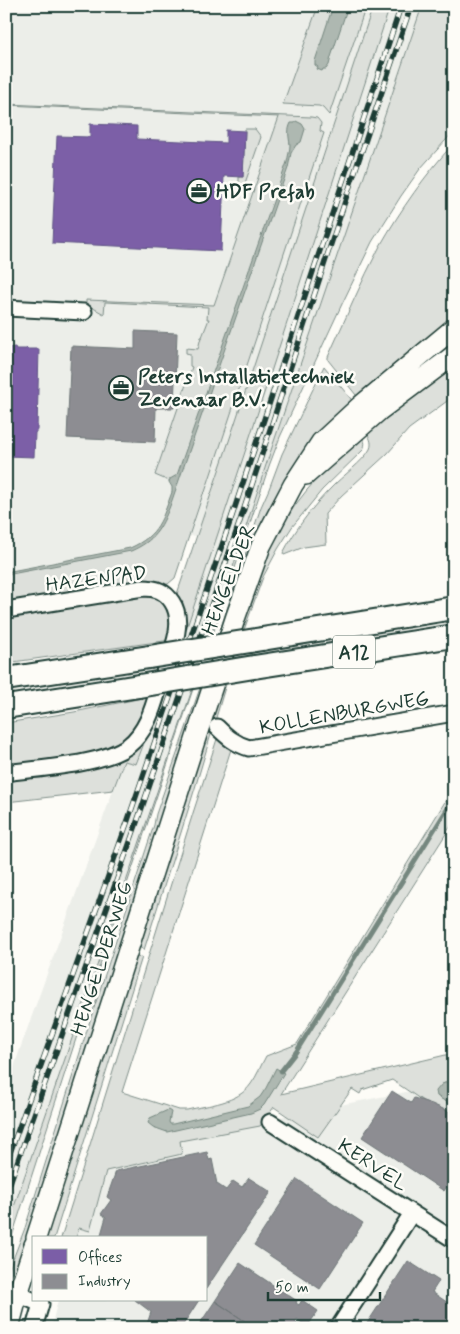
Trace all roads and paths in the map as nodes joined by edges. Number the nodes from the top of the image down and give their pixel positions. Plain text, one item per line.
1 (6, 308) edge
2 (84, 312) dead end
3 (454, 328) edge
4 (454, 355) edge
5 (293, 485) junction
6 (454, 608) edge
7 (6, 610) edge
8 (454, 636) edge
9 (6, 680) edge
10 (211, 692) joint
11 (147, 693) junction
12 (6, 707) edge
13 (454, 713) edge
14 (217, 727) dead end
15 (6, 773) edge
16 (270, 1122) dead end
17 (412, 1213) junction
18 (37, 1236) edge
19 (454, 1240) edge
20 (32, 1251) edge
21 (18, 1294) junction
22 (32, 1300) edge
23 (36, 1302) edge
24 (9, 1328) edge
25 (34, 1328) edge
26 (338, 1328) edge

1 - 2 street
3 - 5 main road, HENGELDER
4 - 5 main road, HENGELDER
5 - 10 main road, HENGELDER
6 - 9 highway, A12, bridge
7 - 11 street, HAZENPAD
8 - 11 highway, A12, bridge
10 - 18 main road, HENGELDERWEG
11 - 12 highway, A12
11 - 15 street
13 - 14 street, KOLLENBURGWEG
16 - 17 street, KERVEL
17 - 19 street, KERVEL
17 - 26 street
20 - 21 main road
21 - 22 street
21 - 24 main road
23 - 25 street

